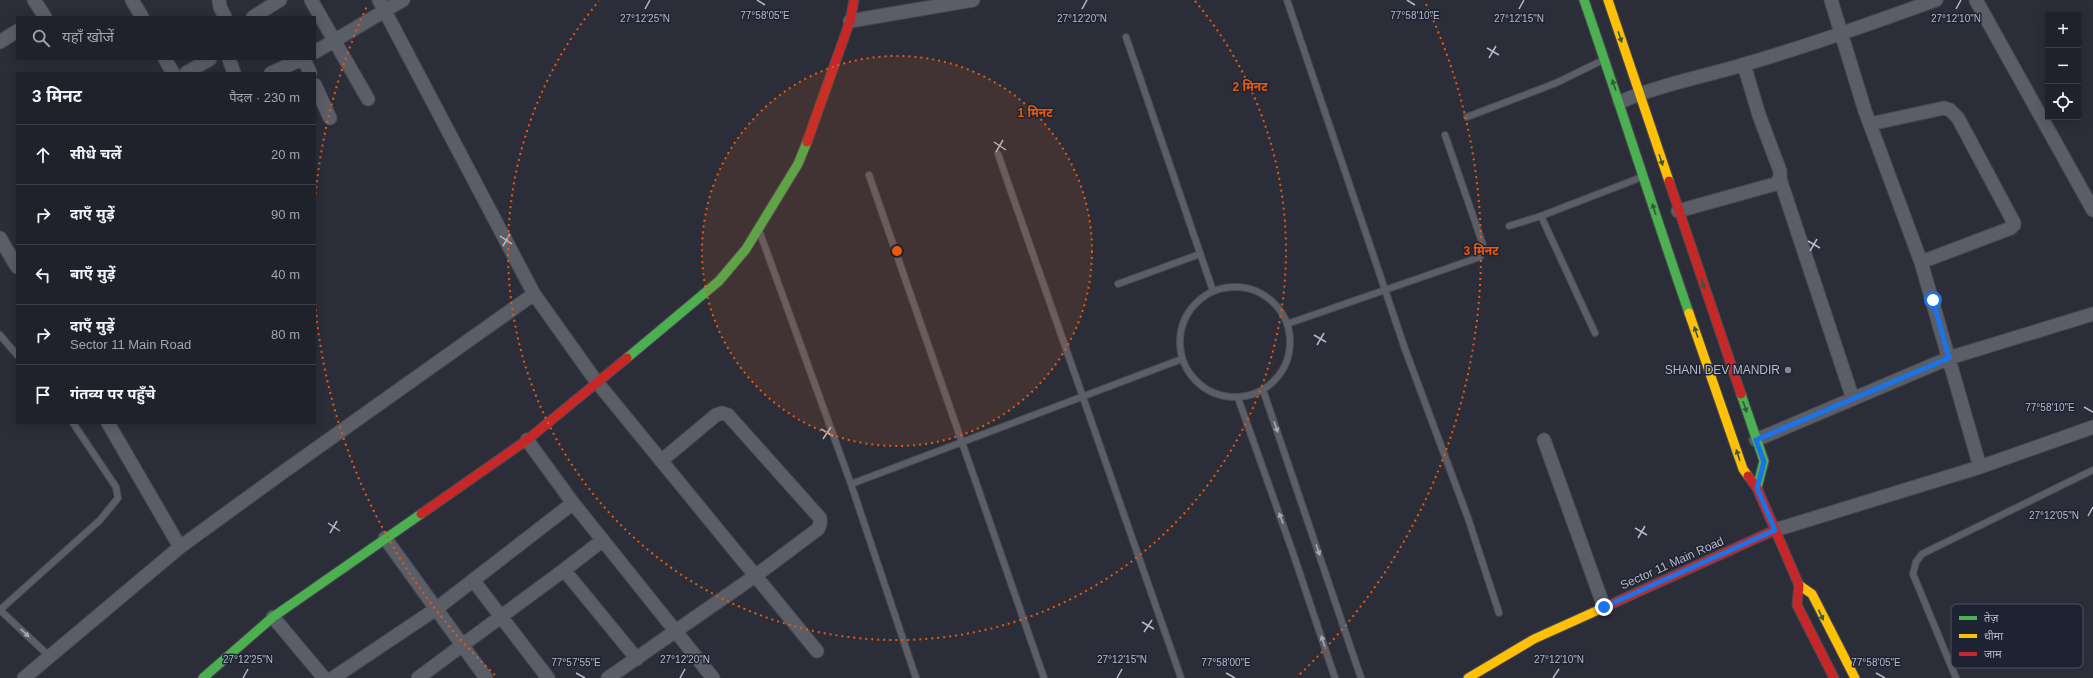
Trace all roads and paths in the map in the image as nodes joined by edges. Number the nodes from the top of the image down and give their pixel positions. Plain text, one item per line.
1 (34, 0) edge
2 (132, 0) edge
3 (219, 0) edge
4 (280, 0) edge
5 (311, 0) edge
6 (403, 0) edge
7 (854, 0) edge
8 (973, 0) edge
9 (1287, 0) edge
10 (1584, 0) edge
11 (1608, 0) edge
12 (1831, 0) edge
13 (1936, 0) edge
14 (1976, 0) edge
15 (383, 5) edge
16 (268, 13) edge
17 (42, 16) edge
18 (141, 16) edge
19 (224, 16) edge
20 (257, 16) edge
21 (850, 21) junction
22 (16, 32) edge
23 (1842, 33) junction
24 (1126, 37) dead end
25 (334, 40) junction
26 (0, 42) edge
27 (316, 51) edge
28 (1605, 59) junction
29 (166, 60) edge
30 (208, 60) edge
31 (229, 60) edge
32 (304, 60) edge
33 (289, 62) edge
34 (1744, 65) junction
35 (172, 72) edge
36 (188, 72) edge
37 (234, 72) edge
38 (274, 72) edge
39 (310, 72) edge
40 (316, 87) edge
41 (1638, 94) junction
42 (368, 99) dead end
43 (1620, 102) junction
44 (1467, 117) dead end
45 (330, 118) dead end
46 (1870, 124) junction
47 (1445, 135) dead end
48 (998, 154) dead end
49 (869, 175) dead end
50 (1643, 177) junction
51 (1780, 179) junction
52 (2093, 210) edge
53 (1678, 211) junction
54 (1541, 216) junction
55 (1509, 226) dead end
56 (759, 229) junction
57 (0, 238) edge
58 (1200, 254) junction
59 (1921, 262) junction
60 (16, 265) edge
61 (1118, 284) dead end
62 (1213, 291) junction
63 (1386, 291) junction
64 (534, 294) junction
65 (2093, 314) edge
66 (1287, 324) junction
67 (1595, 333) dead end
68 (0, 335) edge
69 (16, 354) edge
70 (1949, 358) junction
71 (1182, 359) junction
72 (596, 381) junction
73 (1263, 390) junction
74 (1082, 397) junction
75 (1238, 398) junction
76 (1853, 399) junction
77 (74, 424) edge
78 (109, 424) edge
79 (2093, 426) edge
80 (526, 440) junction
81 (963, 440) junction
82 (1544, 440) dead end
83 (1756, 440) junction
84 (661, 461) junction
85 (1980, 467) junction
86 (2093, 470) edge
87 (851, 484) junction
88 (1757, 488) junction
89 (573, 503) junction
90 (1775, 530) junction
91 (385, 538) junction
92 (602, 540) junction
93 (180, 548) junction
94 (564, 570) junction
95 (754, 576) junction
96 (473, 580) junction
97 (1799, 585) junction
98 (1604, 607) junction
99 (436, 609) junction
100 (0, 610) edge
101 (1499, 613) dead end
102 (273, 617) junction
103 (501, 617) junction
104 (676, 631) junction
105 (462, 646) junction
106 (817, 651) dead end
107 (49, 656) junction
108 (637, 659) junction
109 (1951, 666) edge
110 (1952, 668) edge
111 (24, 678) edge
112 (203, 678) edge
113 (324, 678) edge
114 (332, 678) edge
115 (418, 678) edge
116 (486, 678) edge
117 (548, 678) edge
118 (608, 678) edge
119 (713, 678) edge
120 (916, 678) edge
121 (1044, 678) edge
122 (1181, 678) edge
123 (1335, 678) edge
124 (1361, 678) edge
125 (1468, 678) edge
126 (1834, 678) edge
127 (1855, 678) edge
128 (1956, 678) edge

1 - 17 street
2 - 18 street
3 - 19 street
4 - 16 street
5 - 25 street
6 - 15 street
7 - 21 street
8 - 21 street
9 - 63 lane
10 - 28 street
11 -> 41 street
12 - 23 street
13 - 23 street
14 - 52 street
15 - 25 street
15 - 64 street
16 - 20 street
21 - 56 street
22 - 26 street
23 - 34 street
23 - 46 street
24 - 58 lane
25 - 27 street
25 - 42 street
43 -> 28 street
28 - 44 lane
29 - 35 street
30 - 36 street
31 - 37 street
32 - 39 street
33 - 38 street
34 - 41 street
34 - 51 street
40 - 45 street
41 - 43 street
41 -> 53 street
43 - 50 street
46 - 59 street
46 - 59 street
47 - 63 lane
48 - 74 lane
49 - 81 lane
50 - 54 lane
88 -> 50 street
51 - 53 street
51 - 76 street
53 -> 83 street
54 - 55 lane
54 - 67 lane
56 - 72 street
56 - 87 lane
57 - 60 street
58 - 61 lane
58 - 62 lane
59 - 70 street
62 - 66 lane
62 - 71 lane
63 - 66 lane
63 - 101 lane
64 - 72 street
64 - 93 street
65 - 70 street
66 - 73 lane
68 - 69 lane
70 - 76 street
70 - 85 street
71 - 74 lane
71 - 75 lane
72 - 80 street
72 - 84 street
73 - 75 lane
73 -> 124 lane
74 - 81 lane
74 - 122 lane
123 -> 75 lane
76 - 83 street
77 - 100 lane
78 - 93 street
79 - 85 street
80 - 89 street
80 - 91 street
81 - 87 lane
81 - 121 lane
82 - 98 street
83 - 88 street
84 - 95 street
84 - 95 street
85 - 90 street
86 - 109 lane
87 - 120 lane
88 - 90 street
89 - 92 street
89 - 96 street
90 - 97 street
90 - 98 street, Sector 11 Main Road
91 - 99 street
91 - 102 street
92 - 94 street
92 - 104 street
93 - 107 street
94 - 103 street
94 - 108 street
95 - 104 street
95 - 106 street
96 - 99 street
96 - 103 street
97 - 126 street
97 -> 127 street
98 - 125 street, Sector 11 Main Road
99 - 105 street
99 - 114 street
100 -> 107 lane
102 - 112 street
102 - 113 street
103 - 105 street
103 - 117 street
104 - 108 street
104 - 119 street
105 - 115 street
105 - 116 street
107 - 111 street
108 - 118 street
110 - 128 lane

